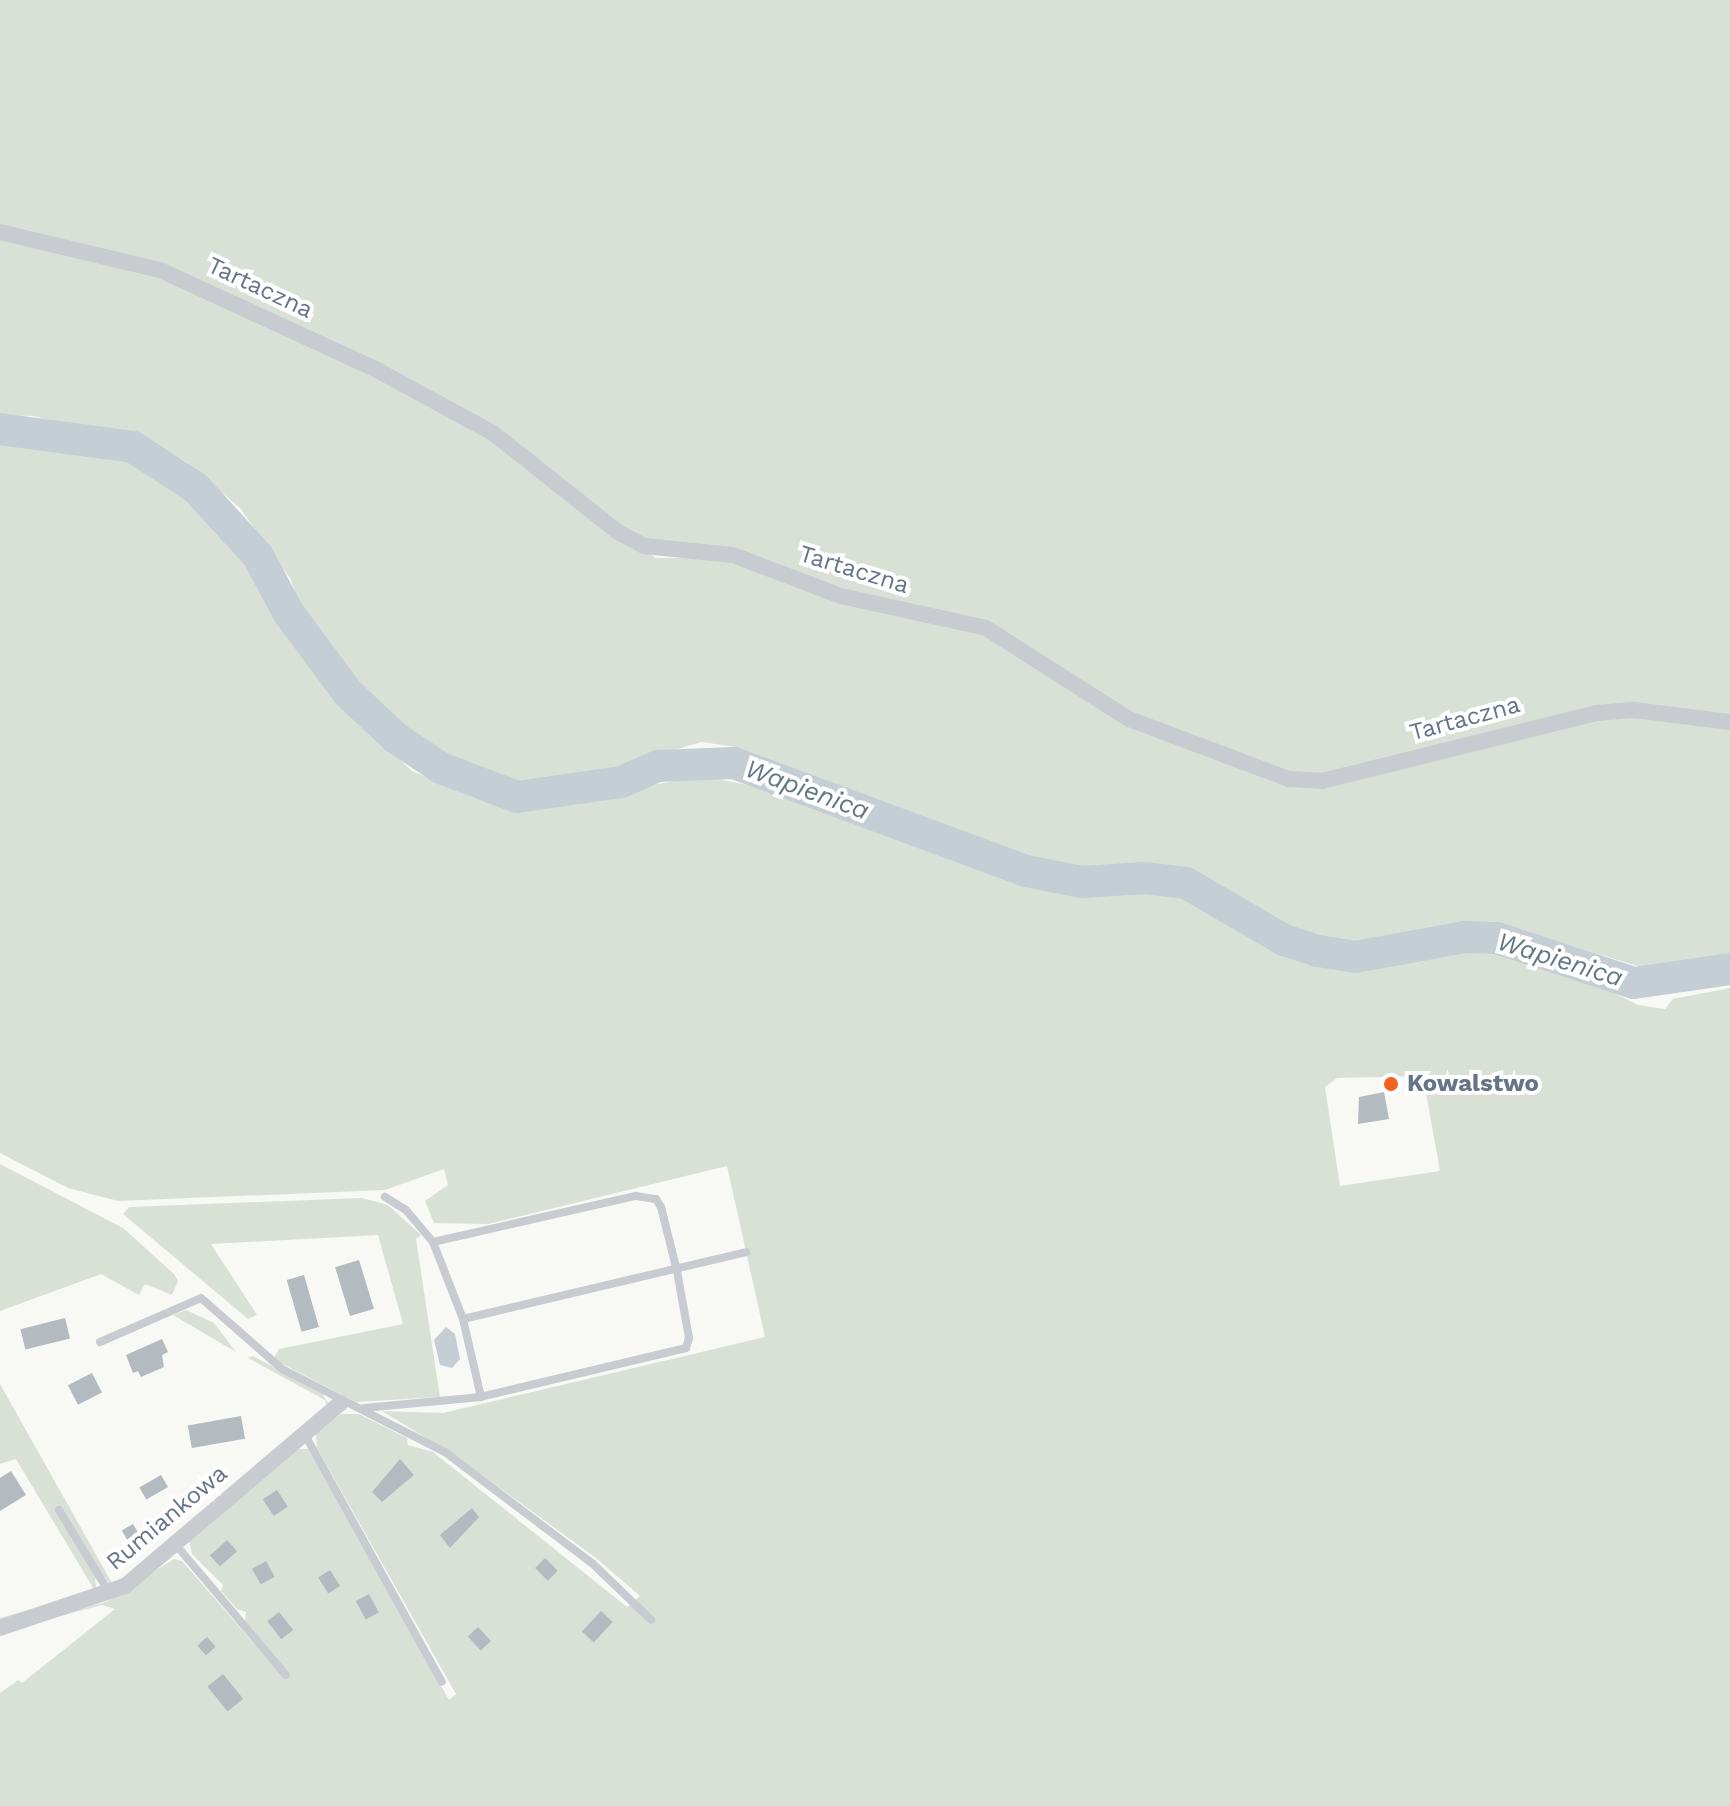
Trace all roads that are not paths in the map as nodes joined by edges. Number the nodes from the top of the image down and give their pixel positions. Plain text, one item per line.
1 (0, 232) edge
2 (1730, 722) edge
3 (385, 1197) dead end
4 (433, 1242) junction
5 (746, 1252) dead end
6 (677, 1271) junction
7 (463, 1319) junction
8 (100, 1342) dead end
9 (481, 1397) junction
10 (341, 1403) junction
11 (361, 1408) junction
12 (305, 1435) junction
13 (59, 1510) dead end
14 (176, 1545) junction
15 (110, 1594) junction
16 (651, 1620) dead end
17 (0, 1628) edge
18 (286, 1675) dead end
19 (442, 1682) dead end

1 - 2 street, Tartaczna
3 - 4 lane
4 - 6 lane
4 - 7 lane
5 - 6 lane
6 - 7 lane
6 - 9 lane
7 - 9 lane
8 - 10 lane
9 - 11 lane
10 - 11 lane
10 - 12 street, Rumiankowa
11 - 16 lane
12 - 14 street, Rumiankowa
12 - 19 lane
13 - 15 lane
14 - 15 street, Rumiankowa
14 - 18 lane
15 - 17 street, Rumiankowa

